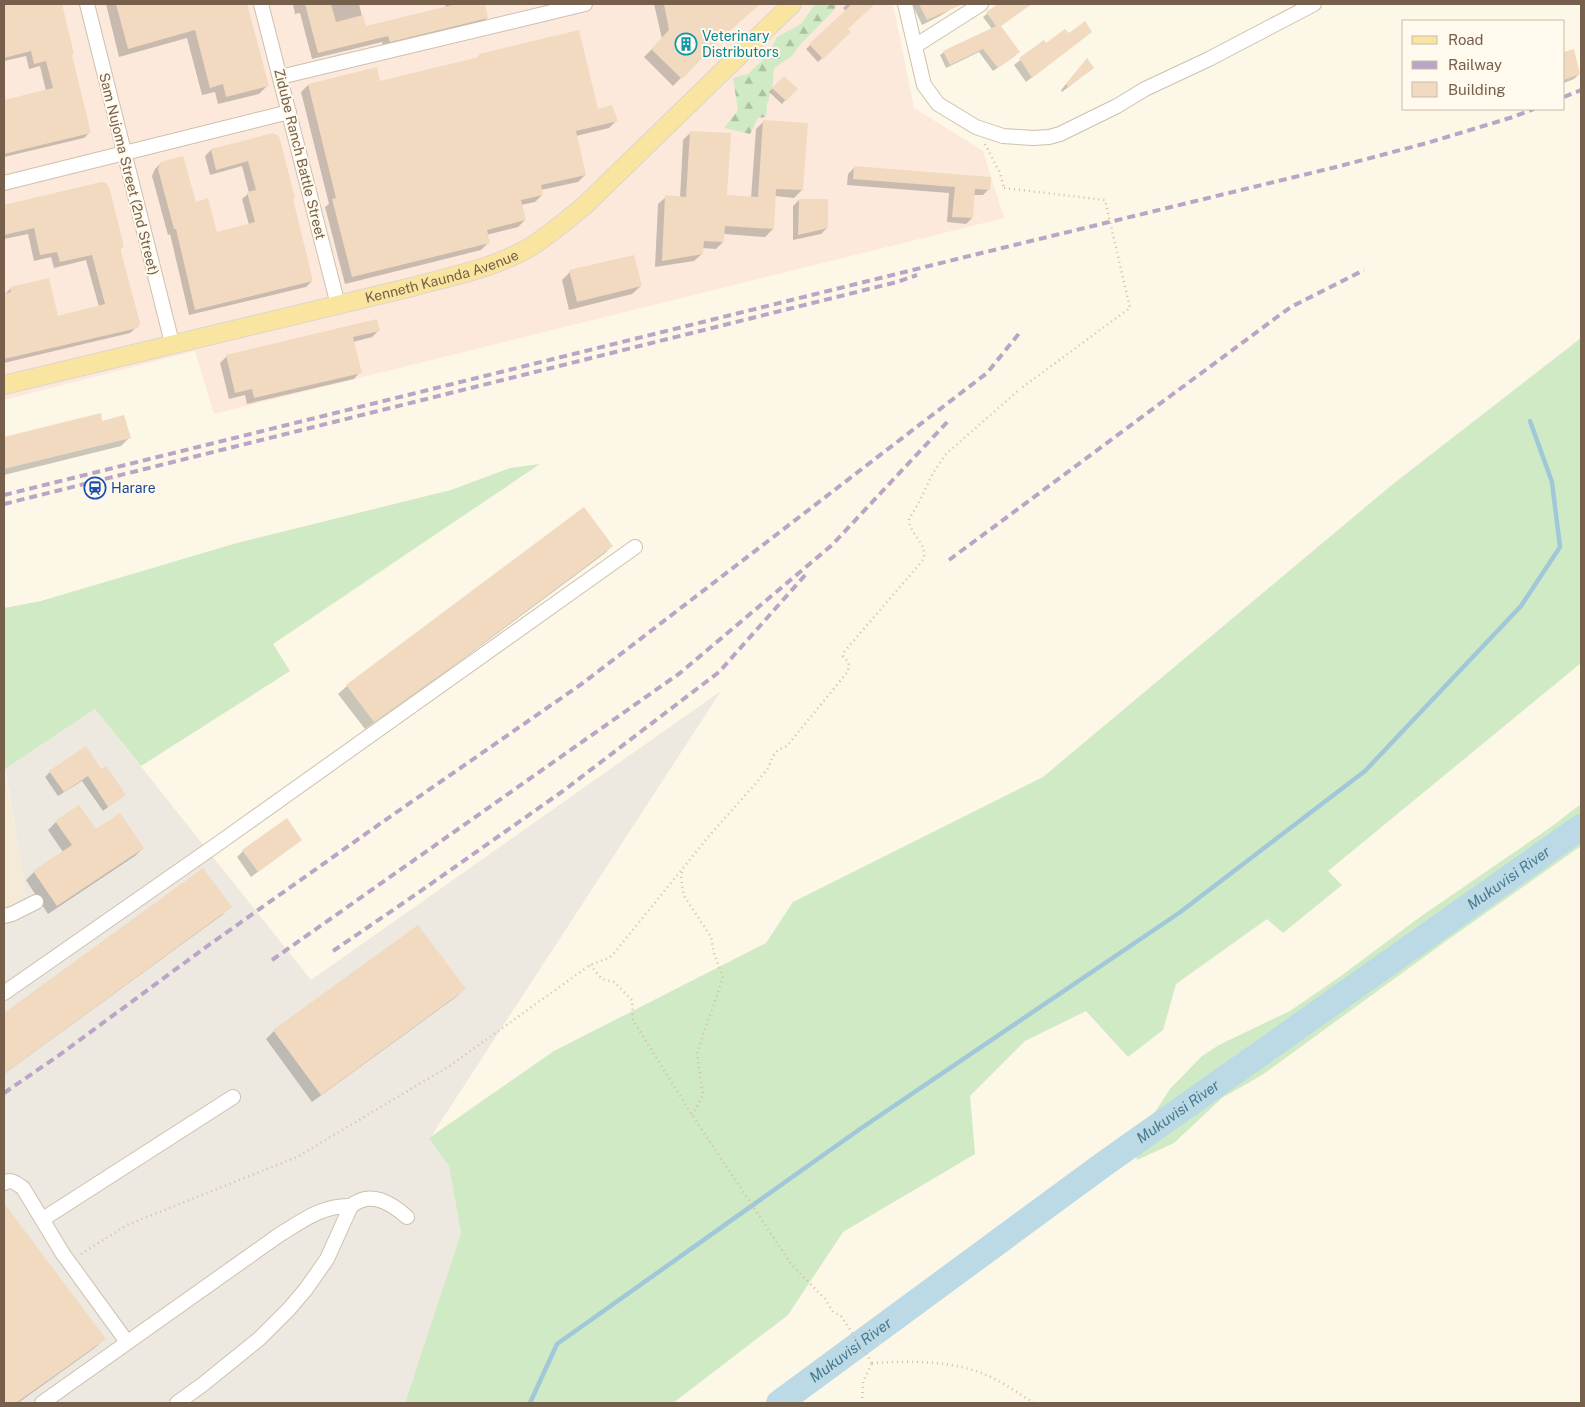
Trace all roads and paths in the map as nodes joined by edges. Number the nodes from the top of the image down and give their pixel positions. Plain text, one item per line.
1 (86, 4) edge
2 (260, 4) edge
3 (585, 4) edge
4 (792, 4) edge
5 (905, 4) edge
6 (981, 4) edge
7 (1314, 4) edge
8 (915, 46) junction
9 (280, 77) junction
10 (289, 112) junction
11 (976, 127) junction
12 (125, 153) junction
13 (4, 183) edge
14 (338, 305) junction
15 (172, 343) junction
16 (4, 385) edge
17 (635, 547) dead end
18 (682, 870) junction
19 (36, 902) dead end
20 (4, 916) edge
21 (590, 965) junction
22 (4, 993) edge
23 (233, 1097) dead end
24 (692, 1115) junction
25 (4, 1184) edge
26 (351, 1206) junction
27 (408, 1217) dead end
28 (43, 1220) junction
29 (69, 1261) junction
30 (127, 1342) junction
31 (872, 1363) junction
32 (42, 1403) edge
33 (177, 1403) edge
34 (862, 1403) edge
35 (1034, 1403) edge

1 - 12 street, Sam Nujoma Street (2nd Street)
2 - 9 street, Zidube Ranch Battle Street
3 - 9 street
4 - 14 main road, Kenneth Kaunda Avenue
5 - 8 street
6 - 8 street
7 - 11 street
8 - 11 street
9 - 10 street, Zidube Ranch Battle Street
10 - 12 street
10 - 14 street, Zidube Ranch Battle Street
11 - 18 path, bridge
12 - 13 street
12 - 15 street, Sam Nujoma Street (2nd Street)
14 - 15 main road, Kenneth Kaunda Avenue
15 - 16 main road, Kenneth Kaunda Avenue
17 - 22 street
18 - 21 path
18 - 24 path
19 - 20 street
21 - 24 path
21 - 29 path
23 - 28 street
24 - 31 path
25 - 28 street
26 - 27 street
26 - 30 street
26 - 33 street
28 - 29 street
29 - 30 street
30 - 32 street
31 - 34 path
31 - 35 path

